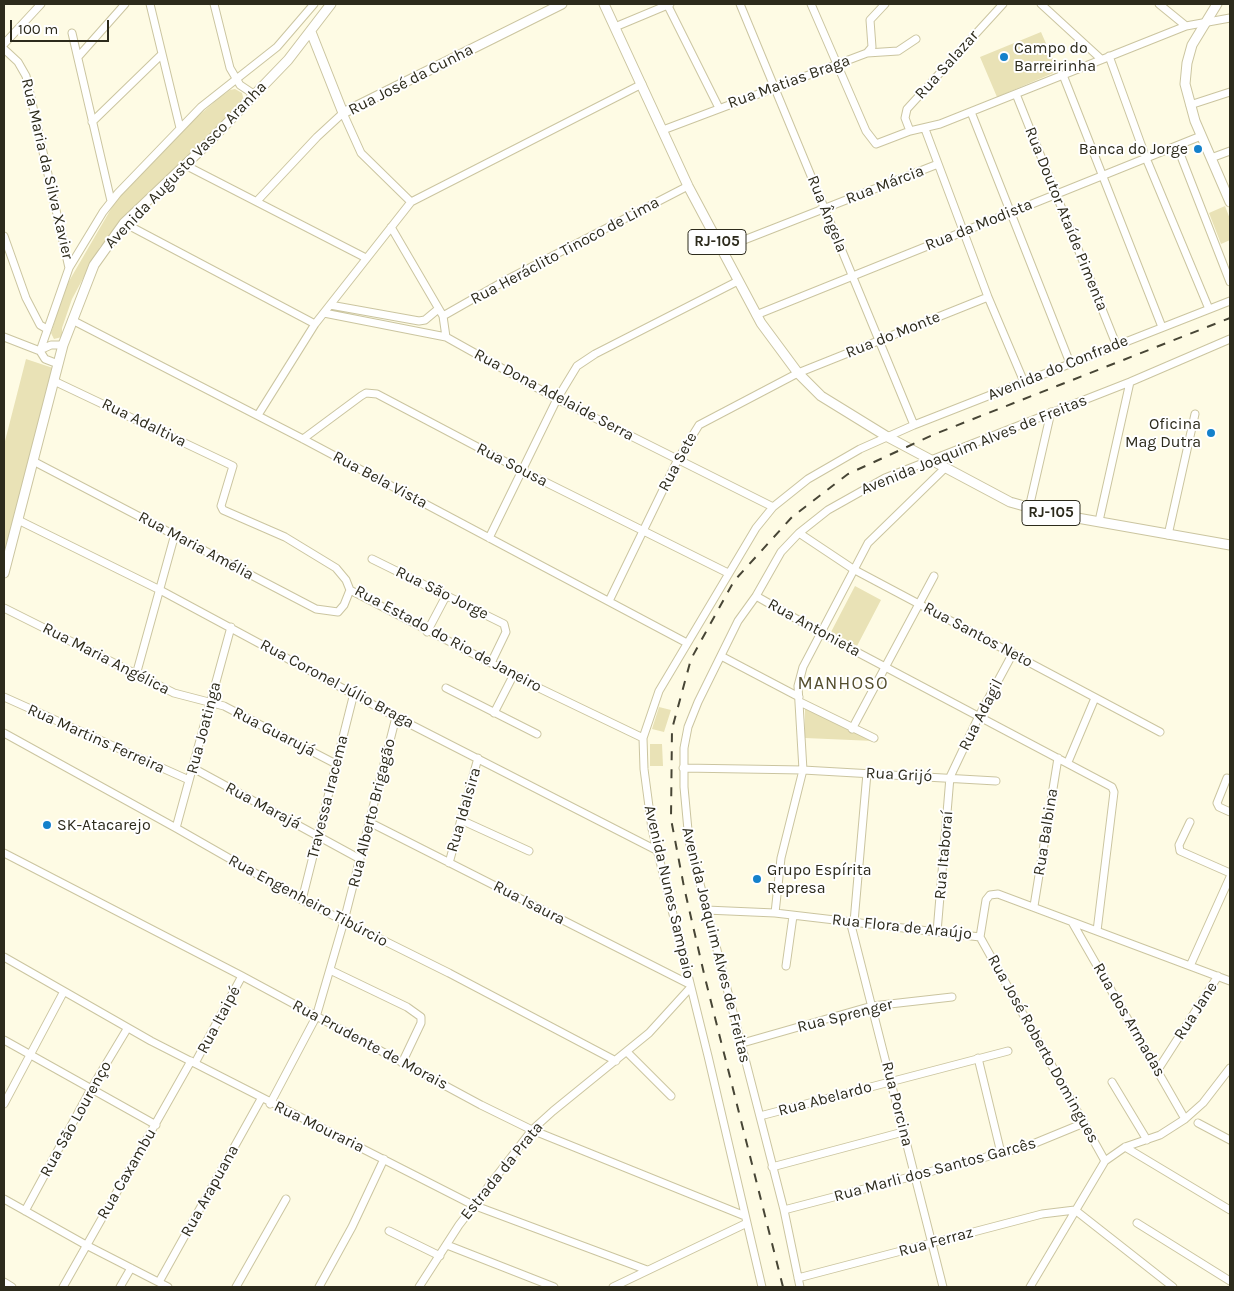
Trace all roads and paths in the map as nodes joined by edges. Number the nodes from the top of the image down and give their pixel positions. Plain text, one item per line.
1 (40, 4) edge
2 (125, 4) edge
3 (150, 4) edge
4 (214, 4) edge
5 (314, 4) edge
6 (331, 4) edge
7 (562, 4) edge
8 (604, 4) edge
9 (668, 4) edge
10 (740, 4) edge
11 (811, 4) edge
12 (886, 4) edge
13 (1003, 4) edge
14 (1041, 4) edge
15 (1159, 4) edge
16 (1217, 4) edge
17 (1230, 18) edge
18 (1204, 23) junction
19 (1186, 26) junction
20 (615, 27) junction
21 (311, 32) junction
22 (72, 33) dead end
23 (916, 39) dead end
24 (4, 44) edge
25 (4, 49) edge
26 (867, 53) junction
27 (161, 55) junction
28 (1109, 56) junction
29 (78, 57) junction
30 (1101, 59) junction
31 (838, 63) junction
32 (1063, 75) junction
33 (237, 81) junction
34 (642, 84) junction
35 (774, 87) junction
36 (1230, 92) edge
37 (1016, 94) junction
38 (255, 95) junction
39 (1190, 104) junction
40 (718, 108) junction
41 (971, 112) junction
42 (343, 114) junction
43 (92, 122) junction
44 (180, 128) junction
45 (925, 129) junction
46 (663, 130) junction
47 (910, 131) junction
48 (1202, 136) junction
49 (1176, 146) junction
50 (1230, 151) edge
51 (1146, 158) junction
52 (1212, 158) junction
53 (938, 164) junction
54 (185, 165) junction
55 (1102, 176) junction
56 (688, 186) junction
57 (1056, 194) junction
58 (111, 201) junction
59 (257, 201) junction
60 (412, 202) junction
61 (1230, 202) edge
62 (825, 208) junction
63 (1010, 213) junction
64 (124, 223) junction
65 (390, 227) junction
66 (963, 232) junction
67 (4, 236) edge
68 (721, 249) junction
69 (366, 258) junction
70 (69, 268) junction
71 (852, 276) junction
72 (738, 281) junction
73 (1230, 282) edge
74 (988, 297) junction
75 (1230, 301) edge
76 (330, 305) junction
77 (1209, 309) junction
78 (324, 313) junction
79 (440, 313) junction
80 (756, 315) junction
81 (72, 320) junction
82 (315, 324) junction
83 (1162, 328) junction
84 (47, 329) junction
85 (5, 336) edge
86 (446, 337) junction
87 (1230, 339) edge
88 (879, 340) junction
89 (1116, 344) junction
90 (63, 346) junction
91 (40, 351) junction
92 (1070, 363) junction
93 (58, 364) junction
94 (798, 373) junction
95 (54, 381) junction
96 (1024, 382) junction
97 (1130, 382) junction
98 (557, 399) junction
99 (1051, 412) junction
100 (1195, 414) dead end
101 (258, 415) junction
102 (914, 425) junction
103 (886, 436) junction
104 (303, 438) junction
105 (678, 459) junction
106 (929, 460) junction
107 (33, 462) junction
108 (234, 466) joint
109 (944, 469) junction
110 (522, 470) junction
111 (773, 507) junction
112 (1029, 508) junction
113 (18, 520) junction
114 (1098, 521) junction
115 (643, 530) junction
116 (799, 533) junction
117 (175, 534) junction
118 (1168, 535) junction
119 (489, 538) junction
120 (1230, 545) edge
121 (372, 559) dead end
122 (853, 569) junction
123 (4, 573) edge
124 (728, 573) junction
125 (934, 576) dead end
126 (160, 590) junction
127 (350, 590) junction
128 (446, 596) junction
129 (756, 596) junction
130 (609, 601) junction
131 (918, 603) junction
132 (4, 608) edge
133 (231, 627) junction
134 (427, 632) junction
135 (821, 633) junction
136 (686, 643) junction
137 (1013, 653) junction
138 (721, 656) junction
139 (491, 663) junction
140 (883, 666) junction
141 (514, 674) junction
142 (136, 675) junction
143 (446, 688) dead end
144 (354, 693) junction
145 (4, 697) edge
146 (1095, 698) junction
147 (800, 699) junction
148 (211, 701) junction
149 (494, 713) junction
150 (979, 716) junction
151 (396, 717) junction
152 (852, 729) junction
153 (1160, 732) dead end
154 (4, 733) edge
155 (537, 734) dead end
156 (644, 738) junction
157 (874, 738) dead end
158 (478, 758) junction
159 (1058, 758) junction
160 (1068, 762) junction
161 (336, 764) junction
162 (193, 768) junction
163 (683, 768) junction
164 (803, 770) junction
165 (867, 774) junction
166 (950, 777) junction
167 (1228, 778) dead end
168 (189, 780) junction
169 (996, 781) dead end
170 (1230, 812) edge
171 (461, 820) junction
172 (369, 822) junction
173 (1190, 822) dead end
174 (176, 828) junction
175 (318, 836) junction
176 (656, 850) junction
177 (529, 851) dead end
178 (4, 854) edge
179 (360, 859) junction
180 (449, 862) junction
181 (1230, 873) edge
182 (1230, 878) edge
183 (1227, 892) edge
184 (302, 900) junction
185 (1034, 906) junction
186 (706, 910) junction
187 (775, 913) junction
188 (793, 916) junction
189 (344, 921) junction
190 (852, 922) junction
191 (1071, 922) junction
192 (1097, 931) junction
193 (937, 932) junction
194 (980, 936) junction
195 (4, 957) edge
196 (786, 966) dead end
197 (1190, 966) junction
198 (330, 970) junction
199 (242, 976) junction
200 (1218, 976) junction
201 (1230, 981) edge
202 (690, 986) junction
203 (63, 993) junction
204 (952, 997) dead end
205 (872, 1006) junction
206 (316, 1017) junction
207 (127, 1029) junction
208 (4, 1040) edge
209 (739, 1044) junction
210 (1008, 1051) dead end
211 (627, 1052) junction
212 (31, 1055) junction
213 (978, 1058) junction
214 (616, 1061) junction
215 (193, 1062) junction
216 (402, 1063) junction
217 (1230, 1068) edge
218 (1157, 1071) junction
219 (891, 1081) junction
220 (1112, 1082) dead end
221 (91, 1089) junction
222 (671, 1096) dead end
223 (261, 1099) junction
224 (4, 1104) edge
225 (270, 1104) junction
226 (760, 1116) junction
227 (1185, 1119) junction
228 (1084, 1123) junction
229 (1198, 1123) dead end
230 (156, 1125) junction
231 (532, 1130) junction
232 (903, 1132) junction
233 (1147, 1140) junction
234 (1230, 1140) edge
235 (1125, 1147) junction
236 (1001, 1153) junction
237 (384, 1159) junction
238 (1105, 1161) junction
239 (772, 1167) junction
240 (914, 1175) junction
241 (4, 1199) edge
242 (286, 1199) dead end
243 (473, 1205) junction
244 (784, 1210) junction
245 (1075, 1210) junction
246 (1230, 1210) edge
247 (25, 1211) junction
248 (746, 1220) junction
249 (1137, 1223) dead end
250 (389, 1230) dead end
251 (932, 1244) junction
252 (86, 1245) junction
253 (447, 1245) junction
254 (440, 1256) junction
255 (131, 1268) junction
256 (647, 1270) junction
257 (798, 1278) junction
258 (1230, 1281) edge
259 (4, 1282) edge
260 (159, 1282) junction
261 (12, 1287) edge
262 (63, 1287) edge
263 (120, 1287) edge
264 (168, 1287) edge
265 (236, 1287) edge
266 (319, 1287) edge
267 (419, 1287) edge
268 (554, 1287) edge
269 (613, 1287) edge
270 (762, 1287) edge
271 (800, 1287) edge
272 (943, 1287) edge
273 (1030, 1287) edge
274 (1173, 1287) edge

1 - 24 street
2 - 29 street
3 - 27 street
4 - 33 street
5 - 33 street
6 - 21 main road, Avenida Augusto Vasco Aranha
7 - 42 main road, Rua José da Cunha
8 - 20 main road, RJ-105
9 - 20 street
9 - 40 street
10 - 35 street, Rua Ângela
11 - 31 street
12 - 26 street
13 - 47 street, Rua Salazar
14 - 30 street
15 - 19 street
16 - 18 main road
17 - 18 street
18 - 19 street
18 - 39 main road
19 - 28 street
20 - 34 main road, RJ-105
21 - 38 main road, Avenida Augusto Vasco Aranha
21 - 42 main road
22 - 29 street
23 - 26 street, Rua Matias Braga
25 - 70 street, Rua Maria da Silva Xavier
26 - 31 street, Rua Matias Braga
27 - 43 street
27 - 44 street
28 - 30 street
28 - 51 street
29 - 43 street
30 - 32 street
31 - 35 street, Rua Matias Braga
31 - 47 street
32 - 37 street
32 - 55 street
33 - 38 street
33 - 44 street
34 - 46 main road, RJ-105
34 - 60 street
35 - 40 street, Rua Matias Braga
35 - 62 street, Rua Ângela
36 - 39 street
37 - 41 street
37 - 57 street, Rua Doutor Ataíde Pimenta
38 - 54 main road, Avenida Augusto Vasco Aranha
39 - 48 main road
40 - 46 street, Rua Matias Braga
41 - 45 street
41 - 63 street
42 - 59 street, Rua José da Cunha
42 - 60 street
43 - 58 street
44 - 58 street
45 - 47 street
45 - 53 street
46 - 56 main road, RJ-105
48 - 49 street, Rua da Modista
48 - 52 main road
49 - 51 street, Rua da Modista
49 - 73 street
50 - 52 street
51 - 55 street, Rua da Modista
51 - 77 street
52 - 61 main road
53 - 62 street, Rua Márcia
53 - 66 street
54 - 59 street
54 - 64 main road, Avenida Augusto Vasco Aranha
55 - 57 street, Rua da Modista
55 - 83 street
56 - 68 main road, RJ-105
56 - 79 street, Rua Heráclito Tinoco de Lima
57 - 63 street, Rua da Modista
57 - 89 street, Rua Doutor Ataíde Pimenta
58 - 70 street
59 - 69 street
60 - 65 street
62 - 68 street, Rua Márcia
62 - 71 street, Rua Ângela
63 - 66 street, Rua da Modista
63 - 92 street
64 - 81 main road, Avenida Augusto Vasco Aranha
64 - 82 street
65 - 69 street
65 - 79 street
66 - 71 street, Rua da Modista
66 - 74 street
67 - 84 street
68 - 72 main road, RJ-105
69 - 76 street
70 - 84 street
71 - 80 street, Rua da Modista
71 - 88 street, Rua Ângela
72 - 80 main road, RJ-105
72 - 98 street
74 - 88 street, Rua do Monte
74 - 96 street
75 - 77 street, Avenida do Confrade
76 - 78 street
76 - 79 street, Rua Heráclito Tinoco de Lima
77 - 83 street, Avenida do Confrade
78 - 82 street
78 - 86 street, Rua Dona Adelaide Serra
79 - 86 street
80 - 94 main road, RJ-105
81 - 90 main road, Avenida Augusto Vasco Aranha
81 - 101 street, Rua Bela Vista
82 - 101 street
83 - 89 street, Avenida do Confrade
84 - 91 street
85 - 91 street
86 - 98 street, Rua Dona Adelaide Serra
87 - 97 street, Avenida Joaquim Alves de Freitas
88 - 94 street, Rua do Monte
88 - 102 street, Rua Ângela
89 - 92 street, Avenida do Confrade
90 - 91 street
90 - 93 main road, Avenida Augusto Vasco Aranha
91 - 93 street
92 - 96 street, Avenida do Confrade
93 - 95 main road, Avenida Augusto Vasco Aranha
94 - 103 main road, RJ-105
94 - 105 street, Rua Sete
95 - 107 main road, Avenida Augusto Vasco Aranha
95 - 108 street, Rua Adaltiva
96 - 102 street, Avenida do Confrade
97 - 99 street, Avenida Joaquim Alves de Freitas
97 - 114 street
98 - 105 street, Rua Dona Adelaide Serra
98 - 110 street
99 - 106 street, Avenida Joaquim Alves de Freitas
99 - 112 street
100 - 118 street
101 - 104 street, Rua Bela Vista
102 - 103 street, Avenida do Confrade
103 - 106 main road, RJ-105
103 - 111 street, Avenida Nunes Sampaio
104 - 110 street, Rua Sousa
104 - 119 street, Rua Bela Vista
105 - 111 street, Rua Dona Adelaide Serra
105 - 115 street, Rua Sete
106 - 109 main road, RJ-105
106 - 116 street, Avenida Joaquim Alves de Freitas
107 - 113 main road, Avenida Augusto Vasco Aranha
107 - 117 street, Rua Maria Amélia
108 - 127 street, Rua Estado do Rio de Janeiro
109 - 112 main road, RJ-105
109 - 122 street
110 - 115 street, Rua Sousa
110 - 119 street
111 - 124 street, Avenida Nunes Sampaio
112 - 114 main road, RJ-105
113 - 123 main road, Avenida Augusto Vasco Aranha
113 - 126 street, Rua Coronel Júlio Braga
114 - 118 main road, RJ-105
115 - 124 street, Rua Sousa
115 - 130 street, Rua Sete
116 - 122 street, Rua Santos Neto
116 - 129 street, Avenida Joaquim Alves de Freitas
117 - 126 street
117 - 127 street, Rua Maria Amélia
118 - 120 main road, RJ-105
119 - 130 street, Rua Bela Vista
121 - 128 street, Rua São Jorge
122 - 131 street, Rua Santos Neto
122 - 135 street
124 - 136 street, Avenida Nunes Sampaio
125 - 131 street
126 - 133 street, Rua Coronel Júlio Braga
126 - 142 street
127 - 134 street, Rua Estado do Rio de Janeiro
128 - 134 street
128 - 139 street, Rua São Jorge
129 - 135 street, Rua Antonieta
129 - 138 street, Avenida Joaquim Alves de Freitas
130 - 136 street, Rua Bela Vista
131 - 137 street, Rua Santos Neto
131 - 140 street
132 - 142 street, Rua Maria Angélica
133 - 144 street, Rua Coronel Júlio Braga
133 - 148 street, Rua Joatinga
134 - 139 street, Rua Estado do Rio de Janeiro
135 - 140 street, Rua Antonieta
135 - 147 street
136 - 156 street, Avenida Nunes Sampaio
137 - 146 street, Rua Santos Neto
137 - 150 street, Rua Adagil
138 - 147 street
138 - 163 street, Avenida Joaquim Alves de Freitas
139 - 141 street, Rua Estado do Rio de Janeiro
140 - 150 street, Rua Antonieta
140 - 152 street
141 - 149 street
141 - 156 street, Rua Estado do Rio de Janeiro
142 - 148 street, Rua Maria Angélica
143 - 149 street
144 - 151 street, Rua Coronel Júlio Braga
144 - 161 street, Travessa Iracema
145 - 168 street, Rua Martins Ferreira
146 - 153 street, Rua Santos Neto
146 - 160 street
147 - 152 street
147 - 164 street
148 - 161 street, Rua Guarujá
148 - 162 street, Rua Joatinga
149 - 155 street
150 - 159 street, Rua Antonieta
150 - 166 street, Rua Adagil
151 - 158 street, Rua Coronel Júlio Braga
151 - 172 street, Rua Alberto Brigagão
152 - 157 street
154 - 174 street, Rua Engenheiro Tibúrcio
156 - 176 street, Avenida Nunes Sampaio
158 - 171 street, Rua Idalsira
158 - 176 street, Rua Coronel Júlio Braga
159 - 160 street, Rua Antonieta
159 - 185 street, Rua Balbina
160 - 192 street, Rua Antonieta
161 - 175 street, Travessa Iracema
162 - 168 street, Rua Joatinga
162 - 175 street, Rua Marajá
163 - 164 street, Rua Grijó
163 - 186 street, Avenida Joaquim Alves de Freitas
164 - 165 street, Rua Grijó
164 - 187 street
165 - 166 street, Rua Grijó
165 - 190 street, Rua Porcina
166 - 169 street, Rua Grijó
166 - 193 street, Rua Itaboraí
167 - 170 street
168 - 174 street, Rua Joatinga
171 - 177 street
171 - 180 street, Rua Idalsira
172 - 179 street, Rua Alberto Brigagão
172 - 180 street, Rua Isaura
173 - 181 street
174 - 184 street, Rua Engenheiro Tibúrcio
175 - 179 street, Rua Marajá
175 - 184 street, Travessa Iracema
176 - 202 street, Avenida Nunes Sampaio
178 - 199 street, Rua Prudente de Morais
179 - 189 street, Rua Alberto Brigagão
180 - 202 street, Rua Isaura
182 - 183 street
183 - 197 street
184 - 189 street, Rua Engenheiro Tibúrcio
185 - 191 street, Rua Flora de Araújo
185 - 194 street, Rua Flora de Araújo
186 - 187 street, Rua Flora de Araújo
186 - 209 street, Avenida Joaquim Alves de Freitas
187 - 188 street, Rua Flora de Araújo
188 - 190 street, Rua Flora de Araújo
188 - 196 street
189 - 198 street, Rua Alberto Brigagão
189 - 214 street, Rua Engenheiro Tibúrcio
190 - 193 street, Rua Flora de Araújo
190 - 205 street, Rua Porcina
191 - 192 street, Rua Flora de Araújo
191 - 218 street, Rua dos Armadas
192 - 197 street, Rua Flora de Araújo
193 - 194 street, Rua Flora de Araújo
194 - 228 street, Rua José Roberto Domingues
195 - 203 street, Rua Mouraria
197 - 200 street, Rua Flora de Araújo
198 - 206 street, Rua Alberto Brigagão
198 - 216 street
199 - 206 street, Rua Prudente de Morais
199 - 215 street, Rua Itaipé
200 - 201 street, Rua Flora de Araújo
200 - 218 street, Rua Jane
202 - 211 street, Estrada da Prata
202 - 248 street, Avenida Nunes Sampaio
203 - 207 street, Rua Mouraria
203 - 212 street
204 - 205 street, Rua Sprenger
205 - 209 street, Rua Sprenger
205 - 219 street, Rua Porcina
206 - 216 street, Rua Prudente de Morais
206 - 225 street, Rua Alberto Brigagão
207 - 215 street, Rua Mouraria
207 - 221 street, Rua São Lourenço
208 - 212 street
209 - 226 street, Avenida Joaquim Alves de Freitas
210 - 213 street, Rua Abelardo
211 - 214 street, Estrada da Prata
211 - 222 street
212 - 221 street
212 - 224 street
213 - 219 street, Rua Abelardo
213 - 236 street
214 - 231 street, Estrada da Prata
215 - 223 street, Rua Mouraria
215 - 230 street, Rua Caxambu
216 - 231 street, Rua Prudente de Morais
217 - 227 street
218 - 227 street, Rua dos Armadas
219 - 226 street, Rua Abelardo
219 - 232 street, Rua Porcina
220 - 233 street
221 - 230 street
221 - 247 street, Rua São Lourenço
223 - 225 street, Rua Mouraria
223 - 260 street, Rua Arapuana
225 - 237 street, Rua Mouraria
226 - 239 street, Avenida Joaquim Alves de Freitas
227 - 233 street
228 - 236 street, Rua Marli dos Santos Garcês
228 - 238 street, Rua José Roberto Domingues
229 - 234 street
230 - 252 street, Rua Caxambu
231 - 243 street, Estrada da Prata
231 - 248 street, Rua Prudente de Morais
232 - 239 street
232 - 240 street, Rua Porcina
233 - 235 street
235 - 238 street
235 - 246 street
236 - 240 street, Rua Marli dos Santos Garcês
237 - 243 street, Rua Mouraria
237 - 266 street
238 - 245 street
239 - 244 street, Avenida Joaquim Alves de Freitas
240 - 244 street, Rua Marli dos Santos Garcês
240 - 251 street, Rua Porcina
241 - 247 street
242 - 265 street
243 - 253 street, Estrada da Prata
243 - 256 street, Rua Mouraria
244 - 257 street, Avenida Joaquim Alves de Freitas
245 - 251 street, Rua Ferraz
245 - 273 street
245 - 274 street
247 - 252 street
248 - 256 street
248 - 270 street, Avenida Nunes Sampaio
249 - 258 street
250 - 254 street
251 - 257 street, Rua Ferraz
251 - 272 street, Rua Porcina
252 - 255 street
252 - 262 street, Rua Caxambu
253 - 254 street, Estrada da Prata
253 - 268 street
254 - 267 street, Estrada da Prata
255 - 260 street
255 - 263 street
256 - 269 street
257 - 271 street, Avenida Joaquim Alves de Freitas
259 - 261 street
260 - 264 street

